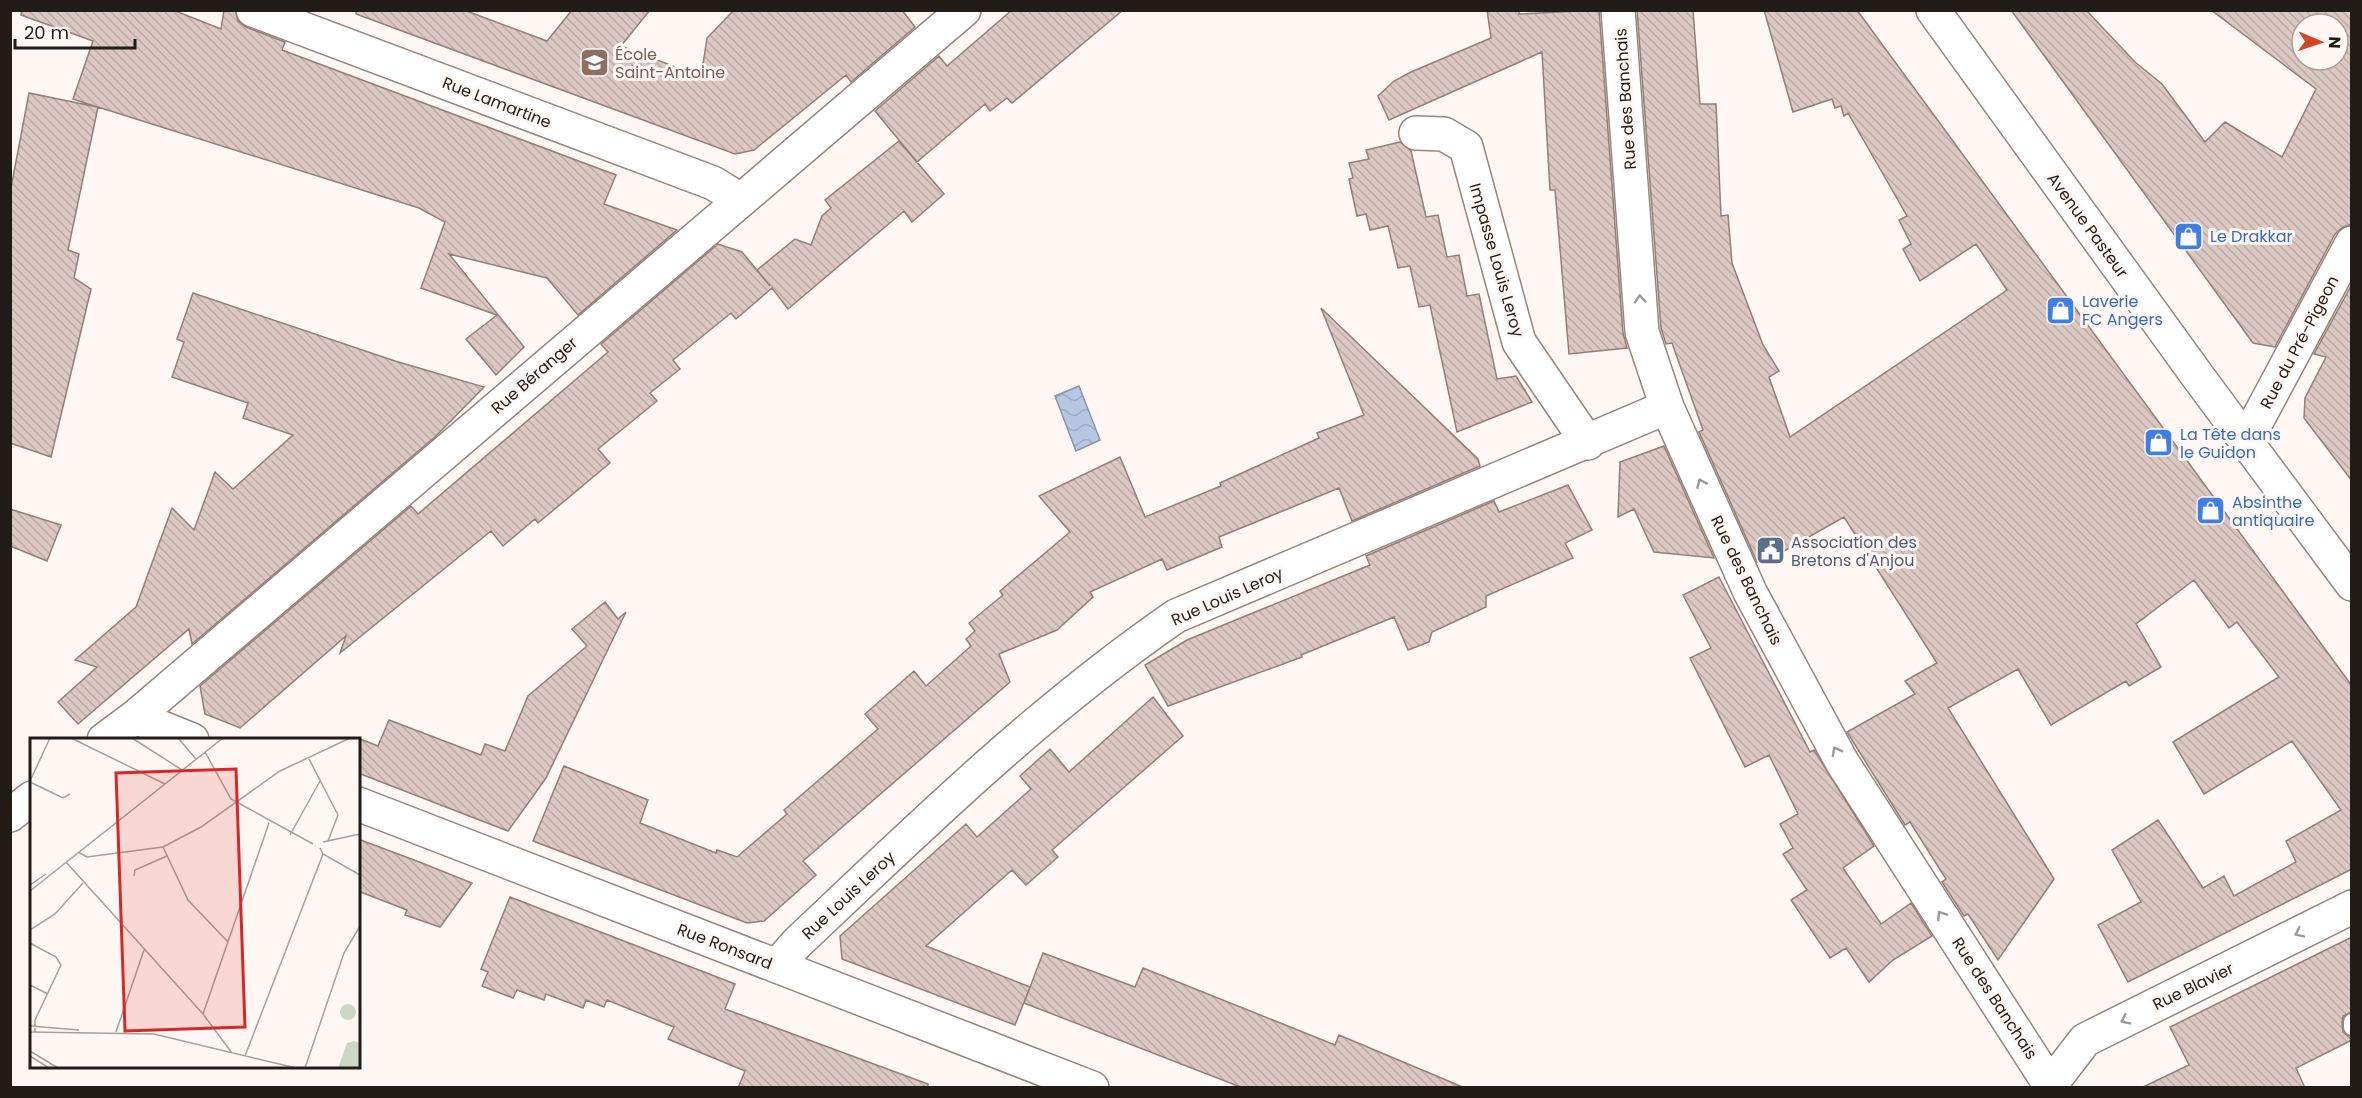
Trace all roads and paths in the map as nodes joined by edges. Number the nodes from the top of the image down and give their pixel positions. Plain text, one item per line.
1 (253, 10) edge
2 (964, 10) edge
3 (1618, 10) edge
4 (1933, 10) edge
5 (1416, 133) dead end
6 (739, 199) junction
7 (2352, 243) edge
8 (1667, 407) junction
9 (2246, 441) junction
10 (1588, 443) junction
11 (2352, 584) edge
12 (135, 717) junction
13 (107, 738) edge
14 (187, 738) edge
15 (30, 800) edge
16 (360, 805) edge
17 (10, 815) edge
18 (2352, 907) edge
19 (777, 966) junction
20 (2050, 1086) edge
21 (1092, 1088) edge

1 - 6 street, Rue Lamartine
2 - 6 street, Rue Béranger
8 -> 3 street, Rue des Banchais
4 - 9 street, Avenue Pasteur
5 - 10 street, Impasse Louis Leroy
6 - 12 street, Rue Béranger
7 - 9 street, Rue du Pré-Pigeon
8 - 10 street, Rue Louis Leroy
20 -> 8 street, Rue des Banchais
9 - 11 street, Avenue Pasteur
10 - 19 street, Rue Louis Leroy
12 - 13 street, Rue Béranger
12 - 14 street
15 - 17 street
16 - 19 street, Rue Ronsard
18 -> 20 street, Rue Blavier
19 - 21 street, Rue Ronsard

